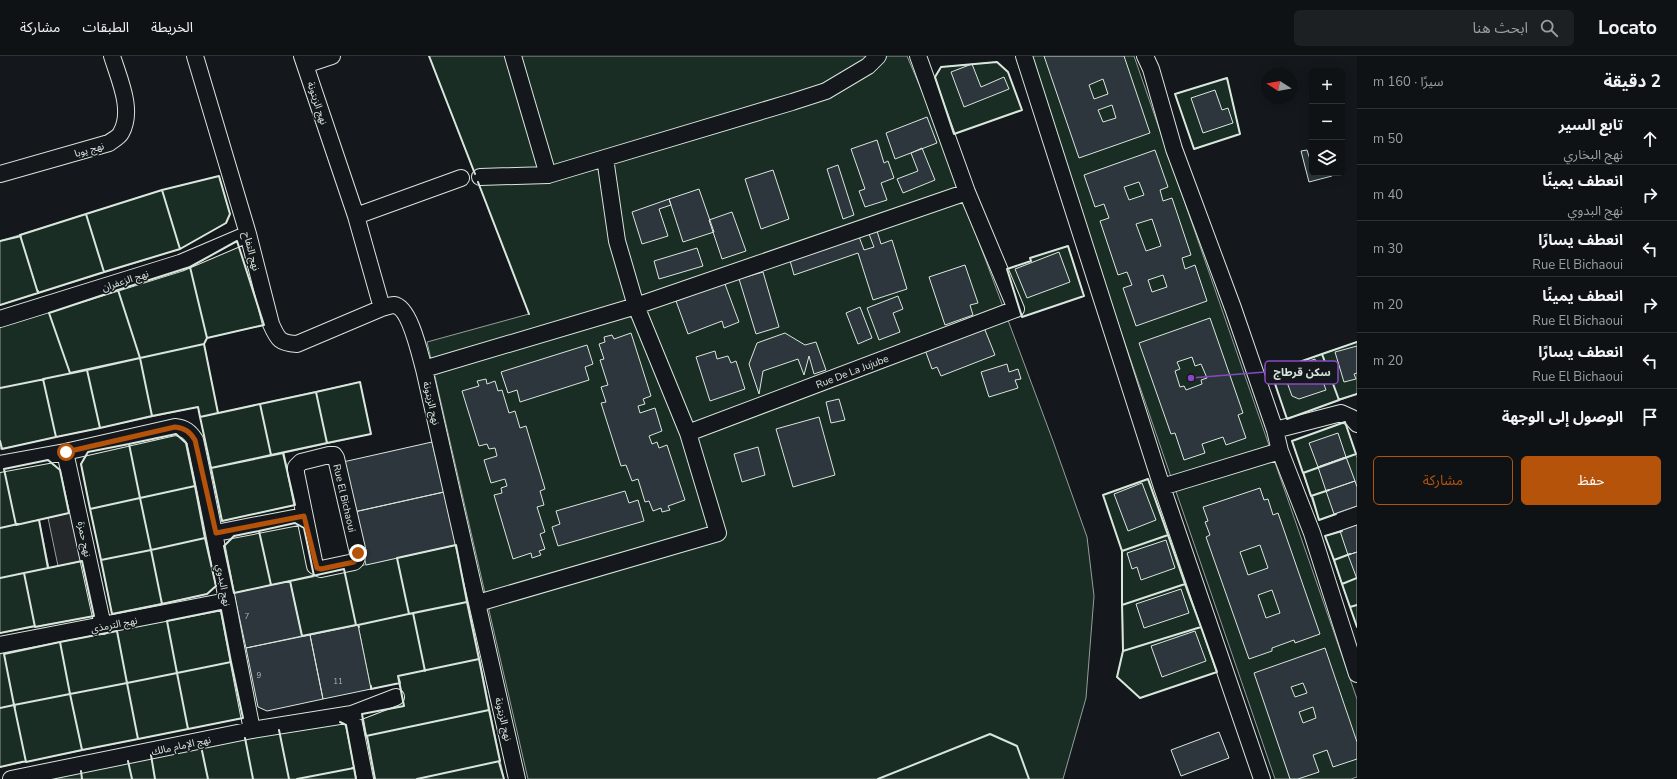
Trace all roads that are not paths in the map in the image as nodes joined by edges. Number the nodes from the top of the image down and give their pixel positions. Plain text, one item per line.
1 (112, 56) edge
2 (195, 56) edge
3 (332, 56) edge
4 (513, 56) edge
5 (878, 56) edge
6 (918, 56) edge
7 (1024, 56) edge
8 (1146, 56) edge
9 (304, 60) edge
10 (605, 158) junction
11 (0, 174) edge
12 (548, 175) junction
13 (480, 176) dead end
14 (461, 178) dead end
15 (966, 192) junction
16 (356, 216) junction
17 (248, 234) junction
18 (636, 306) junction
19 (382, 308) junction
20 (0, 320) edge
21 (424, 369) junction
22 (1357, 424) edge
23 (1275, 430) junction
24 (688, 433) junction
25 (1280, 451) junction
26 (66, 452) junction
27 (0, 464) edge
28 (1162, 487) junction
29 (304, 516) junction
30 (216, 533) junction
31 (227, 601) junction
32 (478, 603) junction
33 (103, 626) junction
34 (0, 645) edge
35 (1357, 674) edge
36 (396, 697) dead end
37 (352, 714) junction
38 (252, 730) junction
39 (11, 779) edge
40 (365, 779) edge
41 (517, 779) edge
42 (1262, 779) edge

1 - 11 street, نهج يوبا
2 - 17 street, نهج التفاح
3 - 9 street
4 - 12 street
5 - 10 street
6 - 15 street
7 - 28 street
8 - 23 street
9 - 16 street, نهج الزيتونة
10 - 12 street
10 - 18 street
12 - 13 street
14 - 16 street
15 - 18 street
15 - 24 street, Rue De La Jujube
16 - 19 street, نهج الزيتونة
17 - 19 street, نهج التفاح
17 - 20 street, نهج الزعفران
18 - 21 street
18 - 24 street
19 - 21 street, نهج الزيتونة
21 - 32 street, نهج الزيتونة
22 - 23 street
23 - 25 street
24 - 32 street
25 - 28 street
25 - 35 street
26 - 27 street
26 - 30 street, نهج البدوي
26 - 33 street, نهج حمزة
28 - 42 street
29 - 29 street, Rue El Bichaoui
29 - 30 street
30 - 31 street, نهج البدوي
31 - 33 street, نهج الترمذي
31 - 38 street, نهج البدوي
32 - 41 street, نهج الزيتونة
33 - 34 street, نهج الترمذي
36 - 37 street, نهج الإمام مالك
37 - 38 street, نهج الإمام مالك
37 - 40 street
38 - 39 street, نهج الإمام مالك

